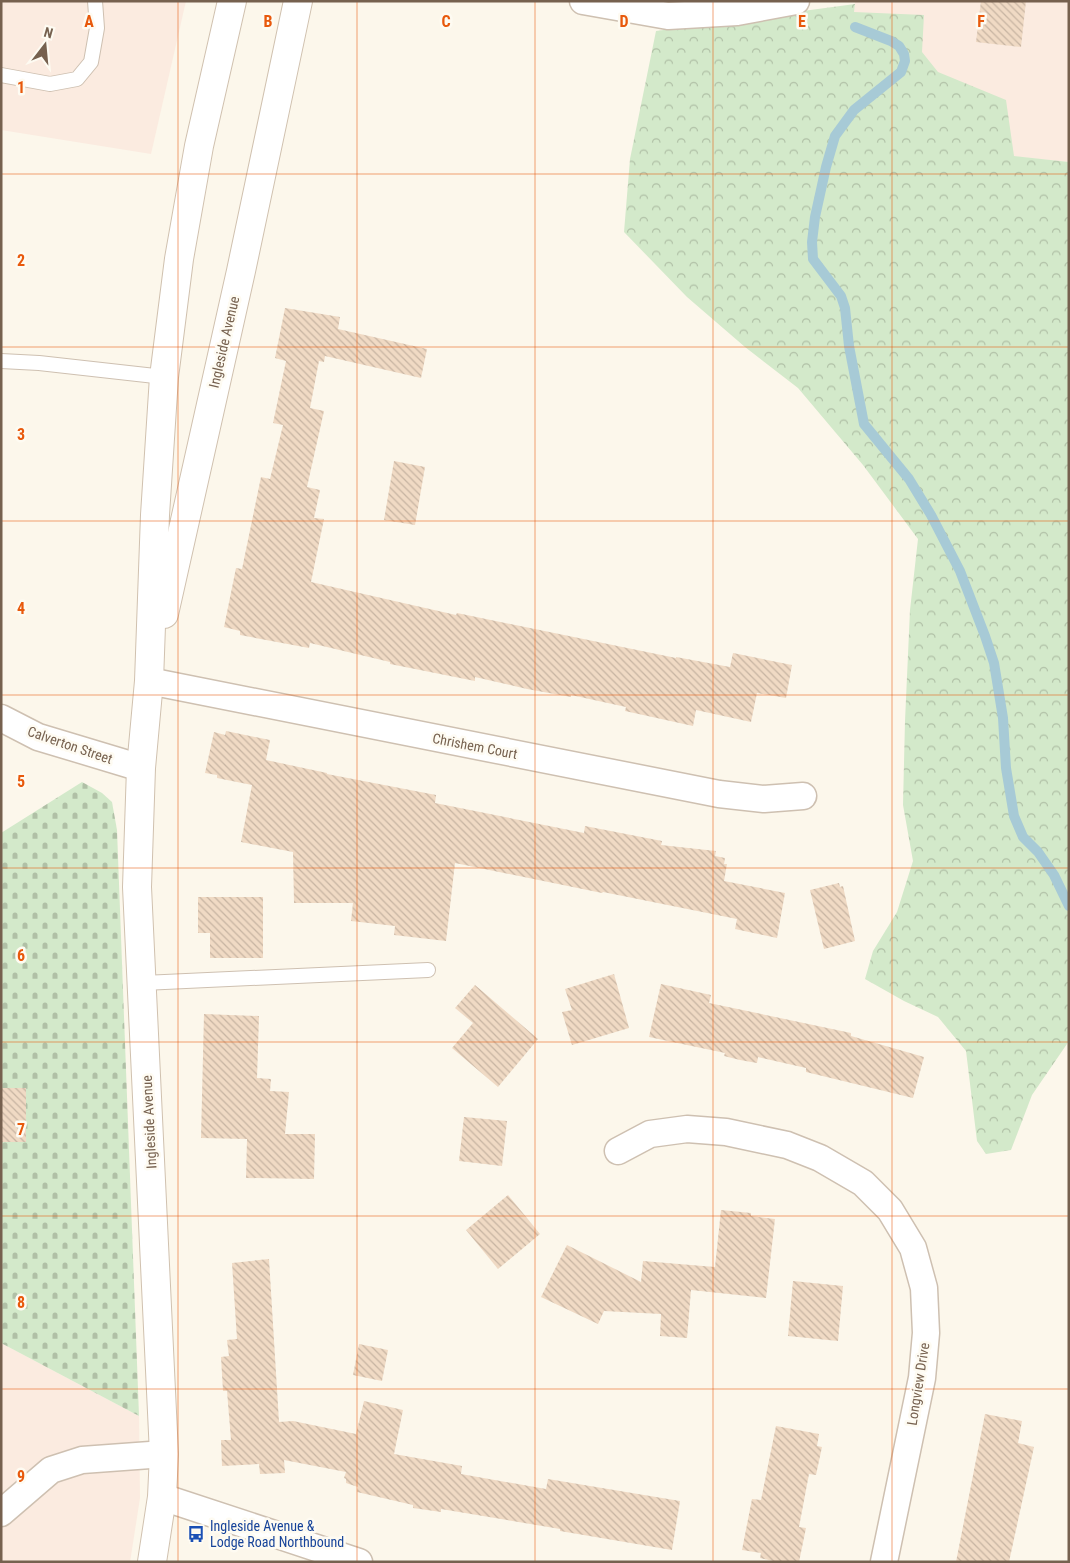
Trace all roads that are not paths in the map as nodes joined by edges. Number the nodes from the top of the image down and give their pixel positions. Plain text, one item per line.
1 (95, 1) edge
2 (232, 1) edge
3 (298, 1) edge
4 (583, 1) edge
5 (796, 1) edge
6 (1, 75) edge
7 (1, 361) edge
8 (164, 376) junction
9 (149, 682) junction
10 (1, 718) edge
11 (141, 768) junction
12 (803, 796) dead end
13 (428, 970) dead end
14 (143, 983) junction
15 (618, 1152) dead end
16 (164, 1454) junction
17 (162, 1497) junction
18 (1, 1514) edge
19 (152, 1562) edge
20 (359, 1562) edge
21 (884, 1562) edge

1 - 6 lane
2 - 8 main road, Ingleside Avenue
3 - 9 main road, Ingleside Avenue
4 - 5 street
7 - 8 lane
8 - 9 main road, Ingleside Avenue
9 - 11 main road, Ingleside Avenue
9 - 12 street, Chrishem Court
10 - 11 street, Calverton Street
11 - 14 main road, Ingleside Avenue
13 - 14 lane
14 - 16 main road, Ingleside Avenue
15 - 21 street, Longview Drive
16 - 17 main road, Ingleside Avenue
16 - 18 street
17 - 19 main road, Ingleside Avenue
17 - 20 street

